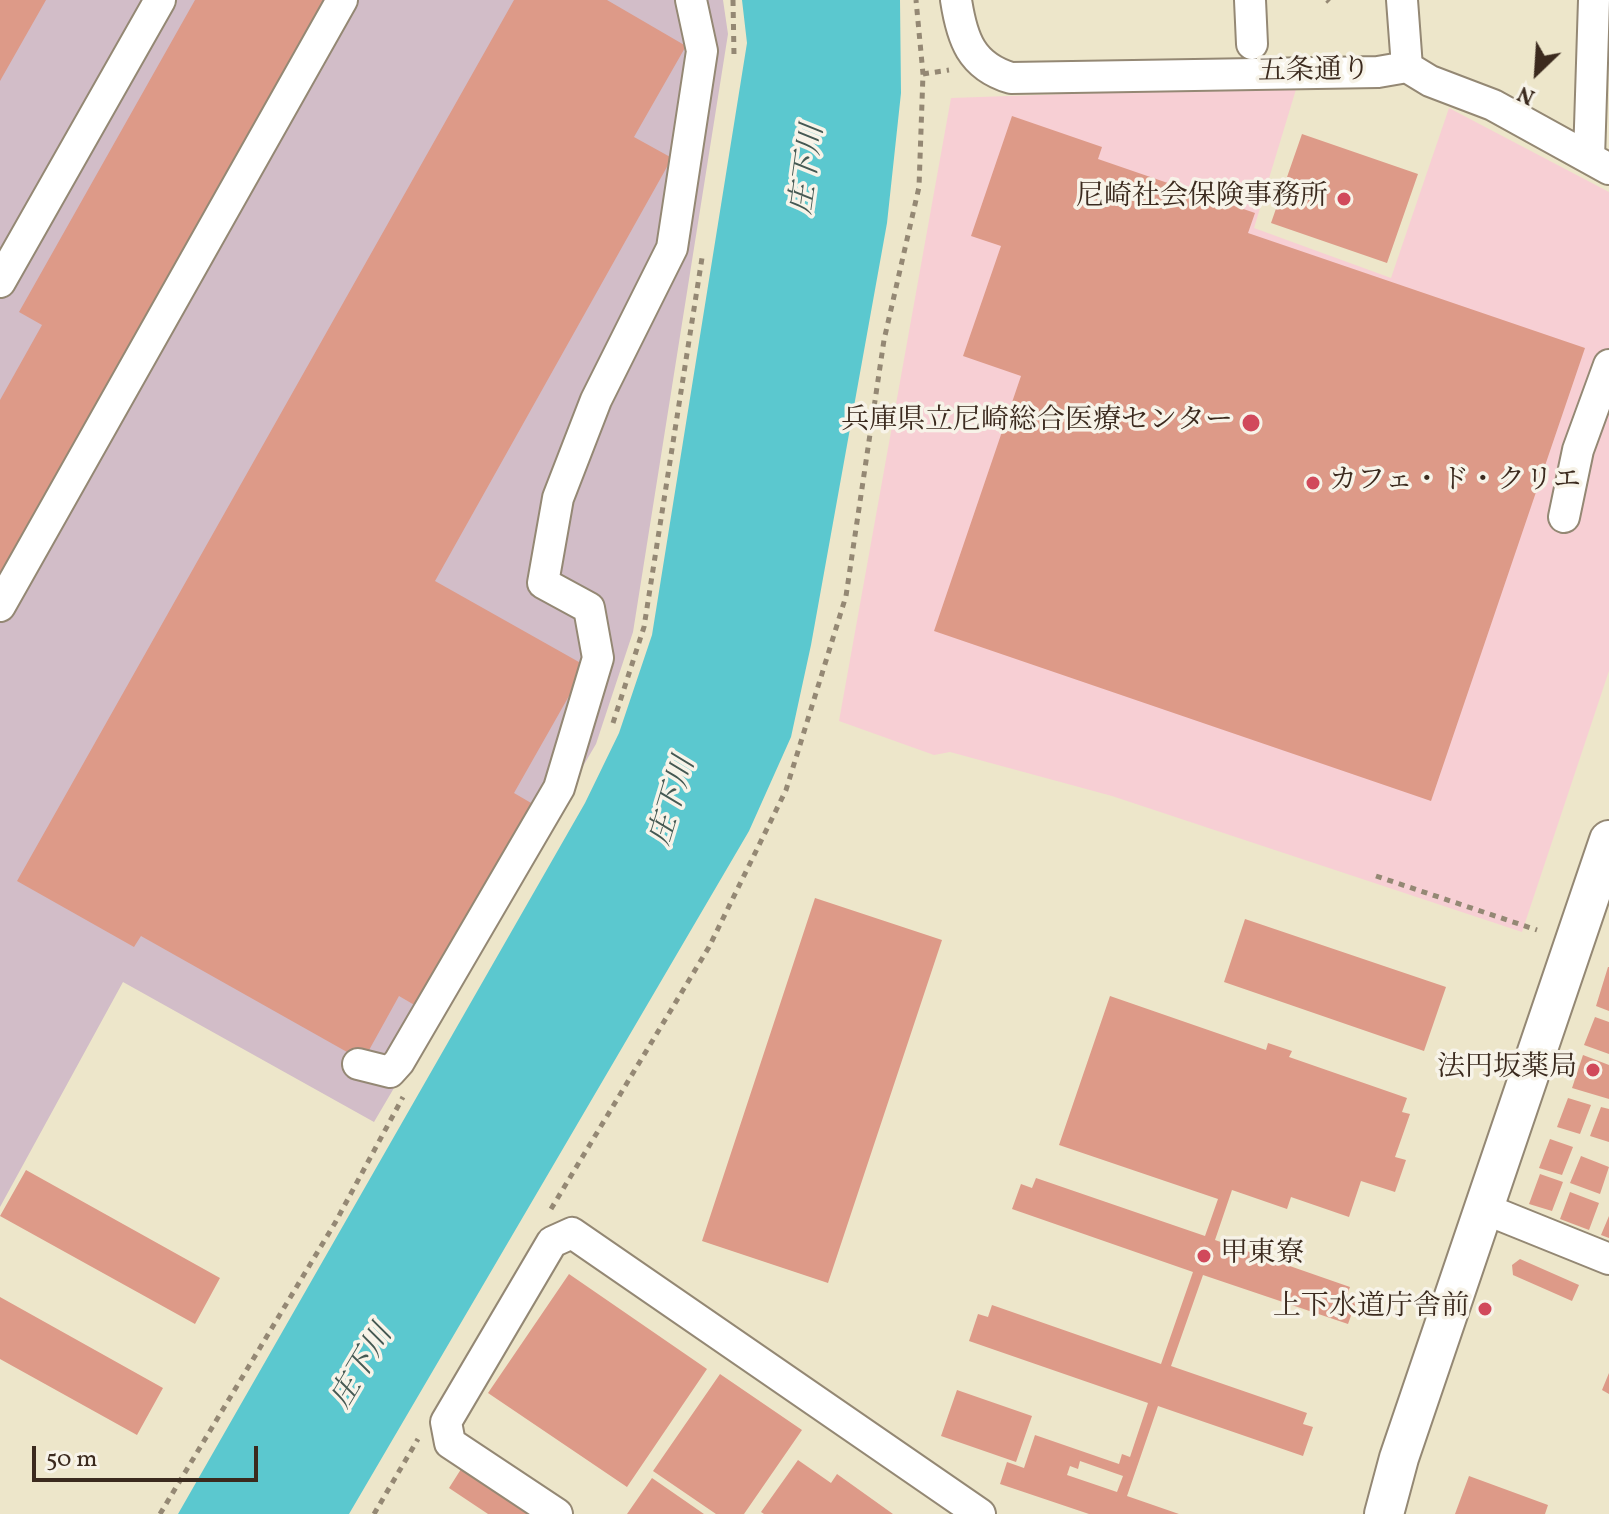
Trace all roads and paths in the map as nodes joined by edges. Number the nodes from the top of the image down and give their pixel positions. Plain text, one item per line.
1 (160, 0) edge
2 (342, 0) edge
3 (691, 0) edge
4 (733, 0) edge
5 (916, 0) edge
6 (956, 0) edge
7 (1250, 0) edge
8 (1402, 0) edge
9 (1594, 0) edge
10 (1252, 44) dead end
11 (733, 63) dead end
12 (1407, 67) junction
13 (1599, 164) edge
14 (703, 251) dead end
15 (4, 263) edge
16 (1609, 365) edge
17 (1564, 517) dead end
18 (0, 606) edge
19 (609, 732) dead end
20 (1609, 840) edge
21 (1376, 876) dead end
22 (1598, 908) edge
23 (1537, 930) dead end
24 (358, 1064) dead end
25 (407, 1091) dead end
26 (1485, 1209) junction
27 (543, 1222) dead end
28 (1609, 1259) edge
29 (424, 1429) dead end
30 (160, 1514) edge
31 (374, 1514) edge
32 (557, 1514) edge
33 (980, 1514) edge
34 (1384, 1514) edge

1 - 15 street
2 - 18 street
3 - 24 street
4 - 11 path
5 - 27 path
6 - 12 street, 五条通り
7 - 10 street
8 - 12 street
9 - 13 street
12 - 13 street, 五条通り
14 - 19 path
16 - 17 street
20 - 22 main road
21 - 23 path
22 - 26 main road
25 - 30 path
26 - 28 street
26 - 34 main road
29 - 31 path
32 - 33 street

